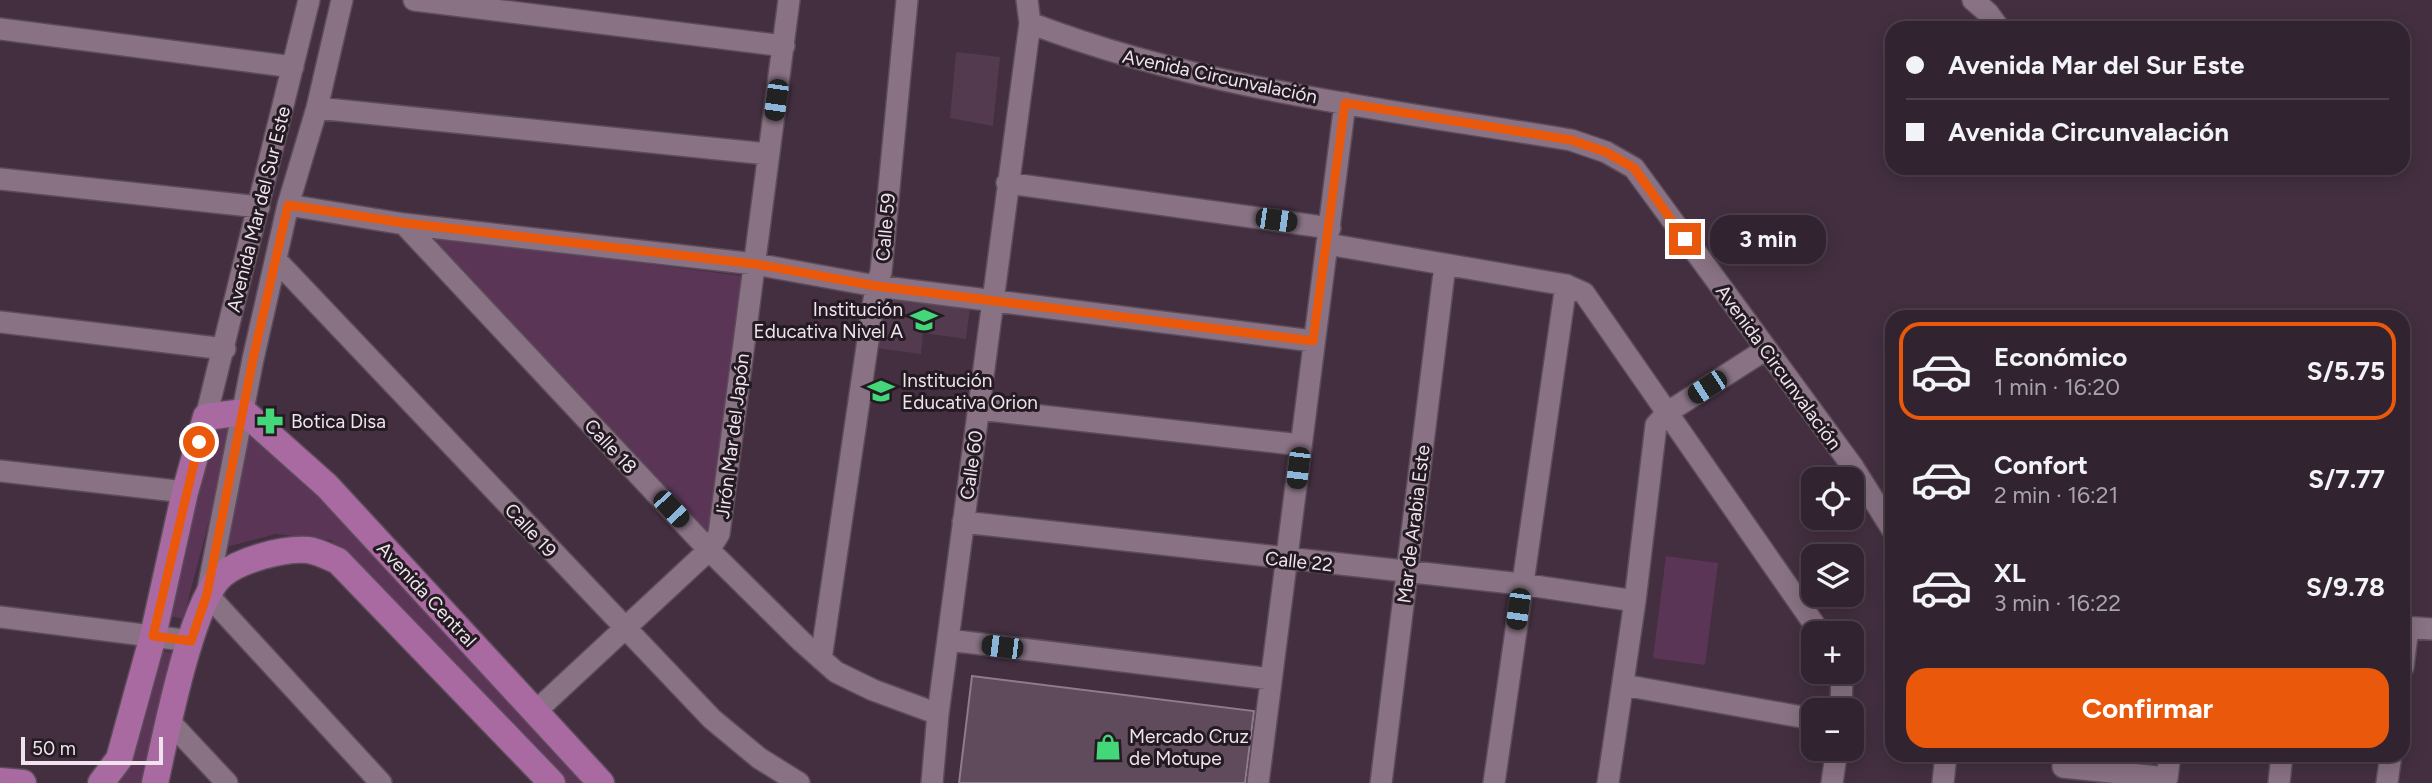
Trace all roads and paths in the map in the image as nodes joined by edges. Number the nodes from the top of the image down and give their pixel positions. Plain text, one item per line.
1 (309, 0) edge
2 (342, 0) edge
3 (414, 0) edge
4 (789, 0) edge
5 (907, 0) edge
6 (1027, 0) edge
7 (1973, 0) edge
8 (1994, 21) edge
9 (1030, 23) junction
10 (0, 29) edge
11 (783, 46) junction
12 (293, 67) junction
13 (1345, 103) junction
14 (317, 108) junction
15 (768, 154) junction
16 (0, 179) edge
17 (1007, 183) junction
18 (288, 205) junction
19 (259, 207) junction
20 (404, 223) junction
21 (1329, 236) junction
22 (276, 261) junction
23 (755, 264) junction
24 (1445, 265) junction
25 (1566, 285) junction
26 (876, 286) junction
27 (991, 299) junction
28 (0, 322) edge
29 (1313, 341) junction
30 (225, 349) junction
31 (1765, 349) junction
32 (979, 409) junction
33 (244, 412) junction
34 (1668, 412) junction
35 (206, 417) junction
36 (1301, 444) junction
37 (0, 471) edge
38 (185, 492) junction
39 (1885, 518) edge
40 (963, 522) junction
41 (709, 550) junction
42 (1287, 560) junction
43 (1407, 572) junction
44 (1521, 584) junction
45 (207, 594) junction
46 (1635, 601) junction
47 (0, 617) edge
48 (1812, 621) edge
49 (2410, 627) edge
50 (625, 629) junction
51 (2432, 629) edge
52 (153, 636) junction
53 (948, 640) junction
54 (191, 641) junction
55 (821, 659) junction
56 (1271, 679) junction
57 (1623, 685) junction
58 (536, 711) junction
59 (938, 714) junction
60 (1801, 717) edge
61 (169, 721) junction
62 (1835, 761) edge
63 (1946, 762) edge
64 (2168, 762) edge
65 (2281, 762) edge
66 (2390, 762) edge
67 (2063, 768) edge
68 (0, 781) edge
69 (23, 783) edge
70 (101, 783) edge
71 (155, 783) edge
72 (227, 783) edge
73 (381, 783) edge
74 (552, 783) edge
75 (601, 783) edge
76 (799, 783) edge
77 (932, 783) edge
78 (1258, 783) edge
79 (1381, 783) edge
80 (1494, 783) edge
81 (1608, 783) edge
82 (1832, 783) edge
83 (1943, 783) edge
84 (2279, 783) edge
85 (2387, 783) edge

1 - 12 street, Avenida Mar del Sur Este
2 - 14 street, Avenida Mar del Sur Este
3 - 11 street
4 - 11 street, Jirón Mar del Japón
5 - 26 street, Calle 59
6 - 9 street, Calle 60
7 - 8 street
9 - 13 street, Avenida Circunvalación
9 - 17 street, Calle 60
10 - 12 street
11 - 15 street, Jirón Mar del Japón
12 - 19 street, Avenida Mar del Sur Este
13 - 21 street
13 - 31 street, Avenida Circunvalación
14 - 15 street
14 - 18 street, Avenida Mar del Sur Este
15 - 23 street, Jirón Mar del Japón
16 - 19 street
17 - 21 street
17 - 27 street, Calle 60
18 - 20 street
18 - 22 street, Avenida Mar del Sur Este
19 - 30 street, Avenida Mar del Sur Este
20 - 23 street
20 - 41 street, Calle 18
21 - 24 street
21 - 29 street
22 - 33 street, Avenida Mar del Sur Este
22 - 50 street, Calle 19
23 - 26 street
23 - 41 street, Jirón Mar del Japón
24 - 25 street
24 - 43 street, Mar de Arabia Este
25 - 34 street
25 - 44 street
26 - 27 street
26 - 55 street, Calle 59
27 - 29 street
27 - 32 street, Calle 60
28 - 30 street
29 - 36 street
30 - 35 street, Avenida Mar del Sur Este
31 - 34 street
31 - 39 street, Avenida Circunvalación
32 - 36 street
32 - 40 street, Calle 60
33 - 35 main road
33 - 45 street, Avenida Mar del Sur Este
33 - 58 main road, Avenida Central
34 - 46 street
34 - 48 street
35 - 38 main road, Avenida Mar del Sur Este
36 - 42 street
37 - 38 street
38 - 52 main road, Avenida Mar del Sur Este
40 - 42 street, Calle 22
40 - 53 street, Calle 60
41 - 50 street, Jirón Mar del Japón
41 - 55 street, Calle 18
42 - 43 street, Calle 22
42 - 56 street
43 - 44 street, Calle 22
43 - 79 street, Mar de Arabia Este
44 - 46 street, Calle 22
44 - 80 street
45 - 54 main road, Avenida Mar del Sur Este
45 - 73 street
45 - 74 main road, Avenida Central
46 - 57 street
47 - 52 street
49 - 51 street
50 - 58 street, Jirón Mar del Japón
50 - 76 street, Calle 19
52 - 54 street
52 - 70 main road, Avenida Mar del Sur Este
53 - 56 street
53 - 59 street, Calle 60
54 - 61 main road, Avenida Mar del Sur Este
55 - 59 street, Calle 18
56 - 78 street
57 - 60 street
57 - 81 street
58 - 75 main road, Avenida Central
59 - 77 street, Calle 60
61 - 71 main road, Avenida Mar del Sur Este
61 - 72 street
62 - 82 street
63 - 83 street
64 - 67 street
65 - 84 street
66 - 85 street
68 - 69 main road

